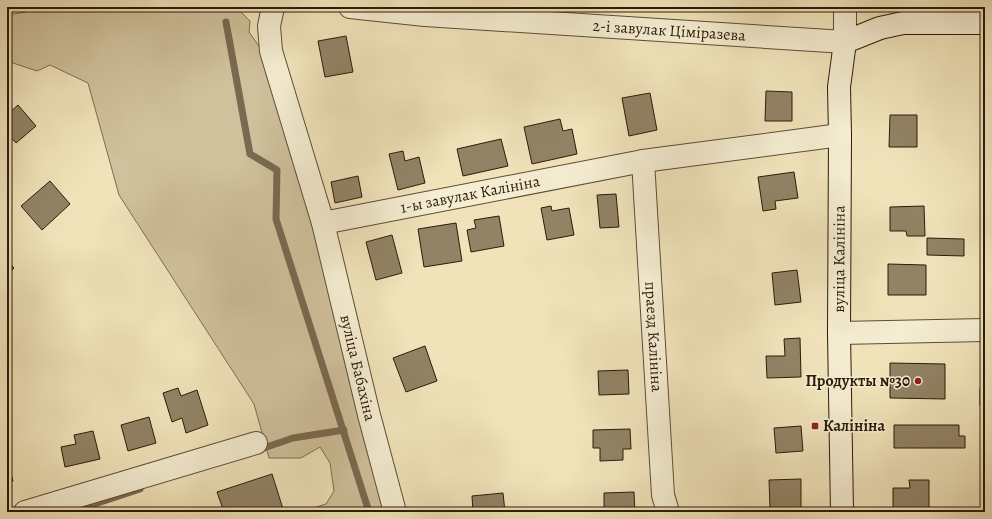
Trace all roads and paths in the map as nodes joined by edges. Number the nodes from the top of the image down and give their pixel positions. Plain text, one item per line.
1 (273, 7) edge
2 (350, 7) edge
3 (845, 7) edge
4 (985, 22) edge
5 (845, 42) junction
6 (840, 134) junction
7 (642, 161) junction
8 (323, 223) junction
9 (985, 330) edge
10 (839, 333) junction
11 (256, 444) dead end
12 (25, 512) edge
13 (395, 512) edge
14 (668, 512) edge
15 (842, 512) edge

1 - 8 street
2 - 5 street, 2-і завулак Ціміразева
3 - 5 street, вуліца Калініна
4 - 5 street, 2-і завулак Ціміразева
5 - 6 street, вуліца Калініна
6 - 7 street, 1-ы завулак Калініна
6 - 10 street, вуліца Калініна
7 - 8 street, 1-ы завулак Калініна
7 - 14 street, праезд Калініна
8 - 13 street, вуліца Бабахіна
9 - 10 street
10 - 15 street, вуліца Калініна
11 - 12 street

